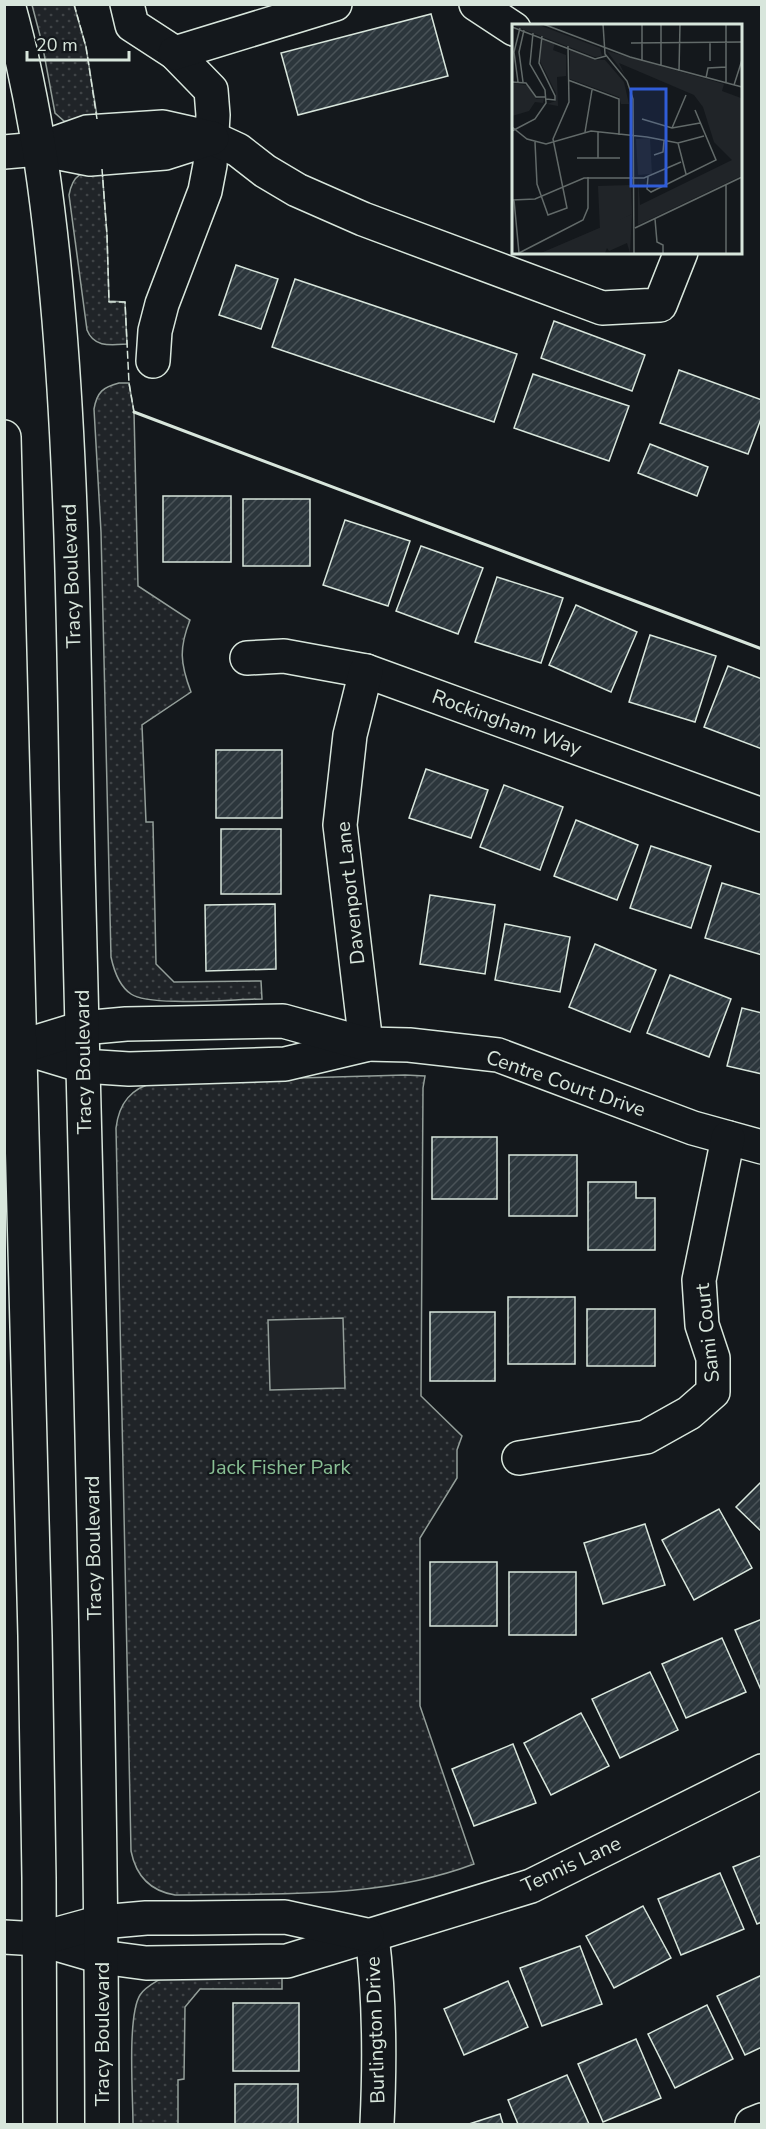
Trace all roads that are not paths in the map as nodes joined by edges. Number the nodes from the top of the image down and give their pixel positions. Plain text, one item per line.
1 (8, 4) edge
2 (127, 4) edge
3 (335, 4) edge
4 (476, 4) edge
5 (286, 11) edge
6 (512, 28) edge
7 (175, 53) junction
8 (212, 138) junction
9 (39, 148) junction
10 (4, 152) edge
11 (680, 254) edge
12 (153, 361) dead end
13 (4, 437) edge
14 (247, 658) dead end
15 (366, 671) junction
16 (762, 815) edge
17 (82, 1028) junction
18 (366, 1044) junction
19 (12, 1046) edge
20 (83, 1066) junction
21 (728, 1138) junction
22 (762, 1147) edge
23 (519, 1458) dead end
24 (762, 1771) edge
25 (101, 1922) junction
26 (372, 1936) junction
27 (4, 1937) edge
28 (39, 1939) junction
29 (101, 1957) junction
30 (762, 2120) edge
31 (40, 2124) edge
32 (102, 2124) edge
33 (377, 2124) edge
34 (752, 2124) edge

1 - 9 street, Tracy Boulevard
2 - 7 street
3 - 5 street
4 - 6 street
5 - 7 street
7 - 8 street
8 - 9 street
8 - 11 street
8 - 12 street
9 - 10 street
9 - 17 street, Tracy Boulevard
13 - 19 street
14 - 15 street, Rockingham Way
15 - 16 street, Rockingham Way
15 - 18 street, Davenport Lane
17 - 18 street, Centre Court Drive
17 - 19 street, Centre Court Drive
17 - 20 street, Tracy Boulevard
18 - 20 street, Centre Court Drive
18 - 21 street, Centre Court Drive
19 - 20 street, Centre Court Drive
19 - 28 street
20 - 25 street, Tracy Boulevard
21 - 22 street, Centre Court Drive
21 - 23 street, Sami Court
24 - 26 street, Tennis Lane
25 - 26 street, Tennis Lane
25 - 28 street, Tennis Lane
25 - 29 street, Tracy Boulevard
26 - 29 street, Tennis Lane
26 - 33 street, Burlington Drive
27 - 28 street, Tennis Lane
28 - 29 street, Tennis Lane
28 - 31 street
29 - 32 street, Tracy Boulevard
30 - 34 street

